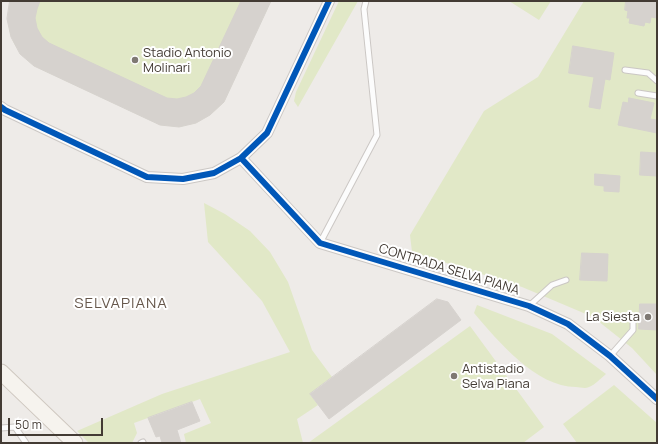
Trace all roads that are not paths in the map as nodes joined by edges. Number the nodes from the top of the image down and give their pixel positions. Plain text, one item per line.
1 (329, 1) edge
2 (366, 1) edge
3 (625, 70) dead end
4 (657, 81) edge
5 (638, 93) dead end
6 (657, 96) edge
7 (1, 107) edge
8 (241, 158) junction
9 (320, 243) junction
10 (566, 280) dead end
11 (529, 306) junction
12 (633, 323) dead end
13 (610, 356) junction
14 (1, 372) edge
15 (657, 399) edge
16 (1, 428) edge
17 (26, 443) edge
18 (75, 443) edge

1 - 8 street
2 - 9 lane
3 - 4 lane
5 - 6 lane
7 - 8 street
8 - 9 street
9 - 11 street, CONTRADA SELVA PIANA
10 - 11 lane
11 - 13 street, CONTRADA SELVA PIANA
12 - 13 lane
13 - 15 street, CONTRADA SELVA PIANA
14 - 18 street
16 - 17 lane

